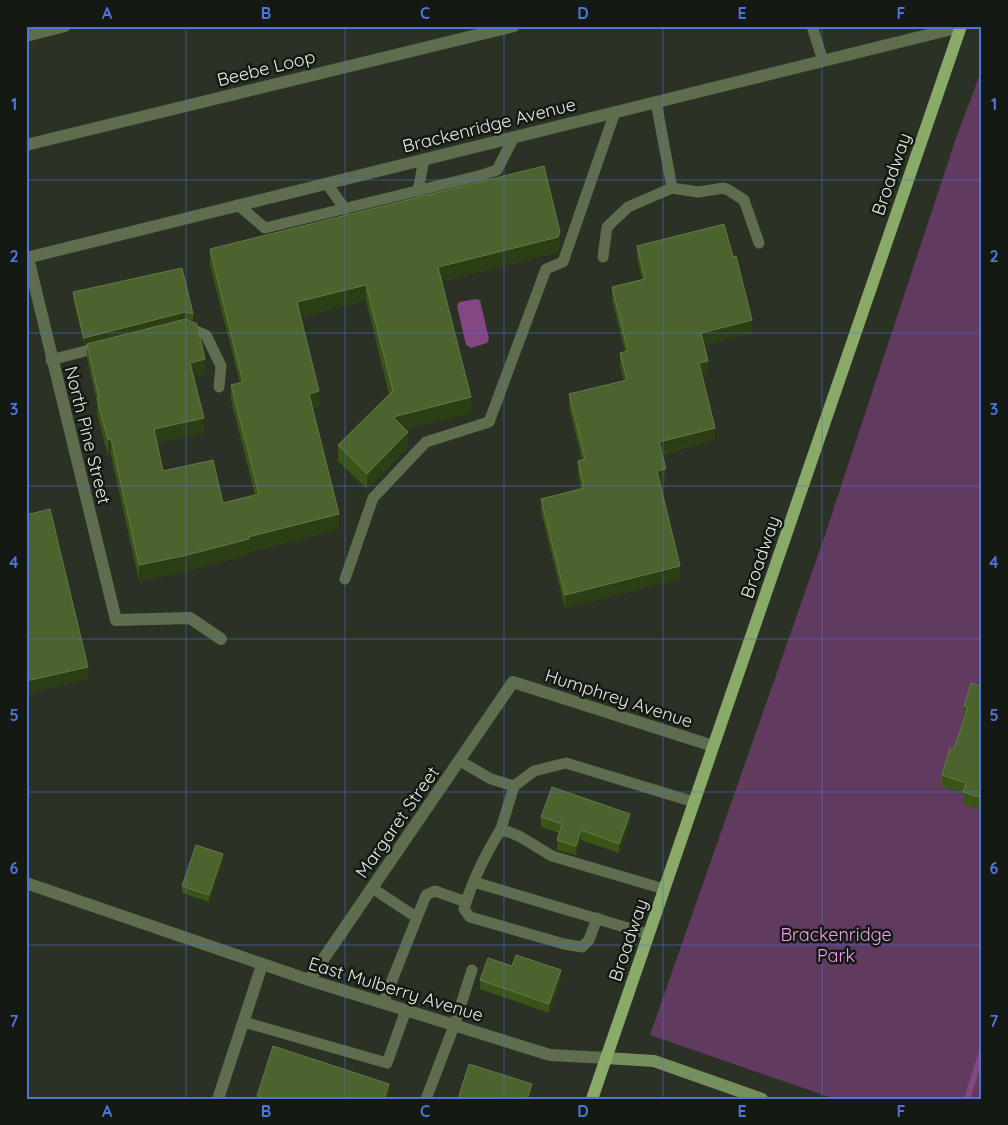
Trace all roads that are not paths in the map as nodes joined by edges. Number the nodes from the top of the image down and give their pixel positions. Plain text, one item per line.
1 (66, 26) edge
2 (514, 26) edge
3 (812, 26) edge
4 (961, 26) edge
5 (26, 36) edge
6 (823, 61) junction
7 (656, 102) junction
8 (615, 112) junction
9 (514, 137) junction
10 (26, 145) edge
11 (424, 159) junction
12 (327, 184) junction
13 (672, 188) junction
14 (418, 191) junction
15 (238, 206) junction
16 (345, 209) junction
17 (759, 243) dead end
18 (603, 257) dead end
19 (27, 258) edge
20 (178, 328) edge
21 (113, 344) edge
22 (51, 360) junction
23 (219, 387) dead end
24 (345, 579) dead end
25 (221, 639) dead end
26 (514, 682) joint
27 (714, 746) junction
28 (460, 760) junction
29 (514, 786) junction
30 (694, 802) junction
31 (501, 830) junction
32 (474, 882) junction
33 (26, 883) edge
34 (372, 888) junction
35 (664, 888) junction
36 (466, 902) junction
37 (416, 917) junction
38 (597, 918) junction
39 (648, 934) junction
40 (262, 965) junction
41 (472, 970) dead end
42 (308, 980) junction
43 (383, 1003) junction
44 (406, 1010) junction
45 (244, 1022) junction
46 (454, 1026) junction
47 (606, 1058) junction
48 (218, 1099) edge
49 (426, 1099) edge
50 (592, 1099) edge
51 (762, 1099) edge

1 - 5 street
2 - 10 street, Beebe Loop
3 - 6 lane
4 - 6 street, Brackenridge Avenue
4 - 27 main road, Broadway
6 - 7 street, Brackenridge Avenue
7 - 8 street, Brackenridge Avenue
7 - 13 lane
8 - 9 street, Brackenridge Avenue
8 - 24 lane
9 - 11 street, Brackenridge Avenue
9 - 14 lane
11 - 12 street, Brackenridge Avenue
11 - 14 lane
12 - 15 street, Brackenridge Avenue
12 - 16 lane
13 - 17 lane
13 - 18 lane
14 - 16 lane
15 - 16 lane
15 - 19 street, Brackenridge Avenue
19 - 22 street, North Pine Street
20 - 23 lane
21 - 22 lane
22 - 25 street, North Pine Street
26 - 27 street, Humphrey Avenue
26 - 28 street, Margaret Street
27 - 30 main road, Broadway
28 - 29 lane
28 - 34 street, Margaret Street
29 - 30 lane
29 - 31 lane
30 - 35 main road, Broadway
31 - 32 lane
31 - 35 lane
32 - 36 lane
32 - 38 lane
33 - 40 street, East Mulberry Avenue
34 - 37 lane
34 - 42 street, Margaret Street
35 - 39 main road, Broadway
36 - 37 lane
36 - 38 lane
37 - 43 lane
38 - 39 lane
39 - 47 main road, Broadway
40 - 42 street, East Mulberry Avenue
40 - 45 street
41 - 46 lane
42 - 43 street, East Mulberry Avenue
43 - 44 street, East Mulberry Avenue
44 - 45 lane
44 - 46 street, East Mulberry Avenue
45 - 48 street
46 - 47 street, East Mulberry Avenue
46 - 49 lane
47 - 50 main road, Broadway
47 - 51 street, East Mulberry Avenue

